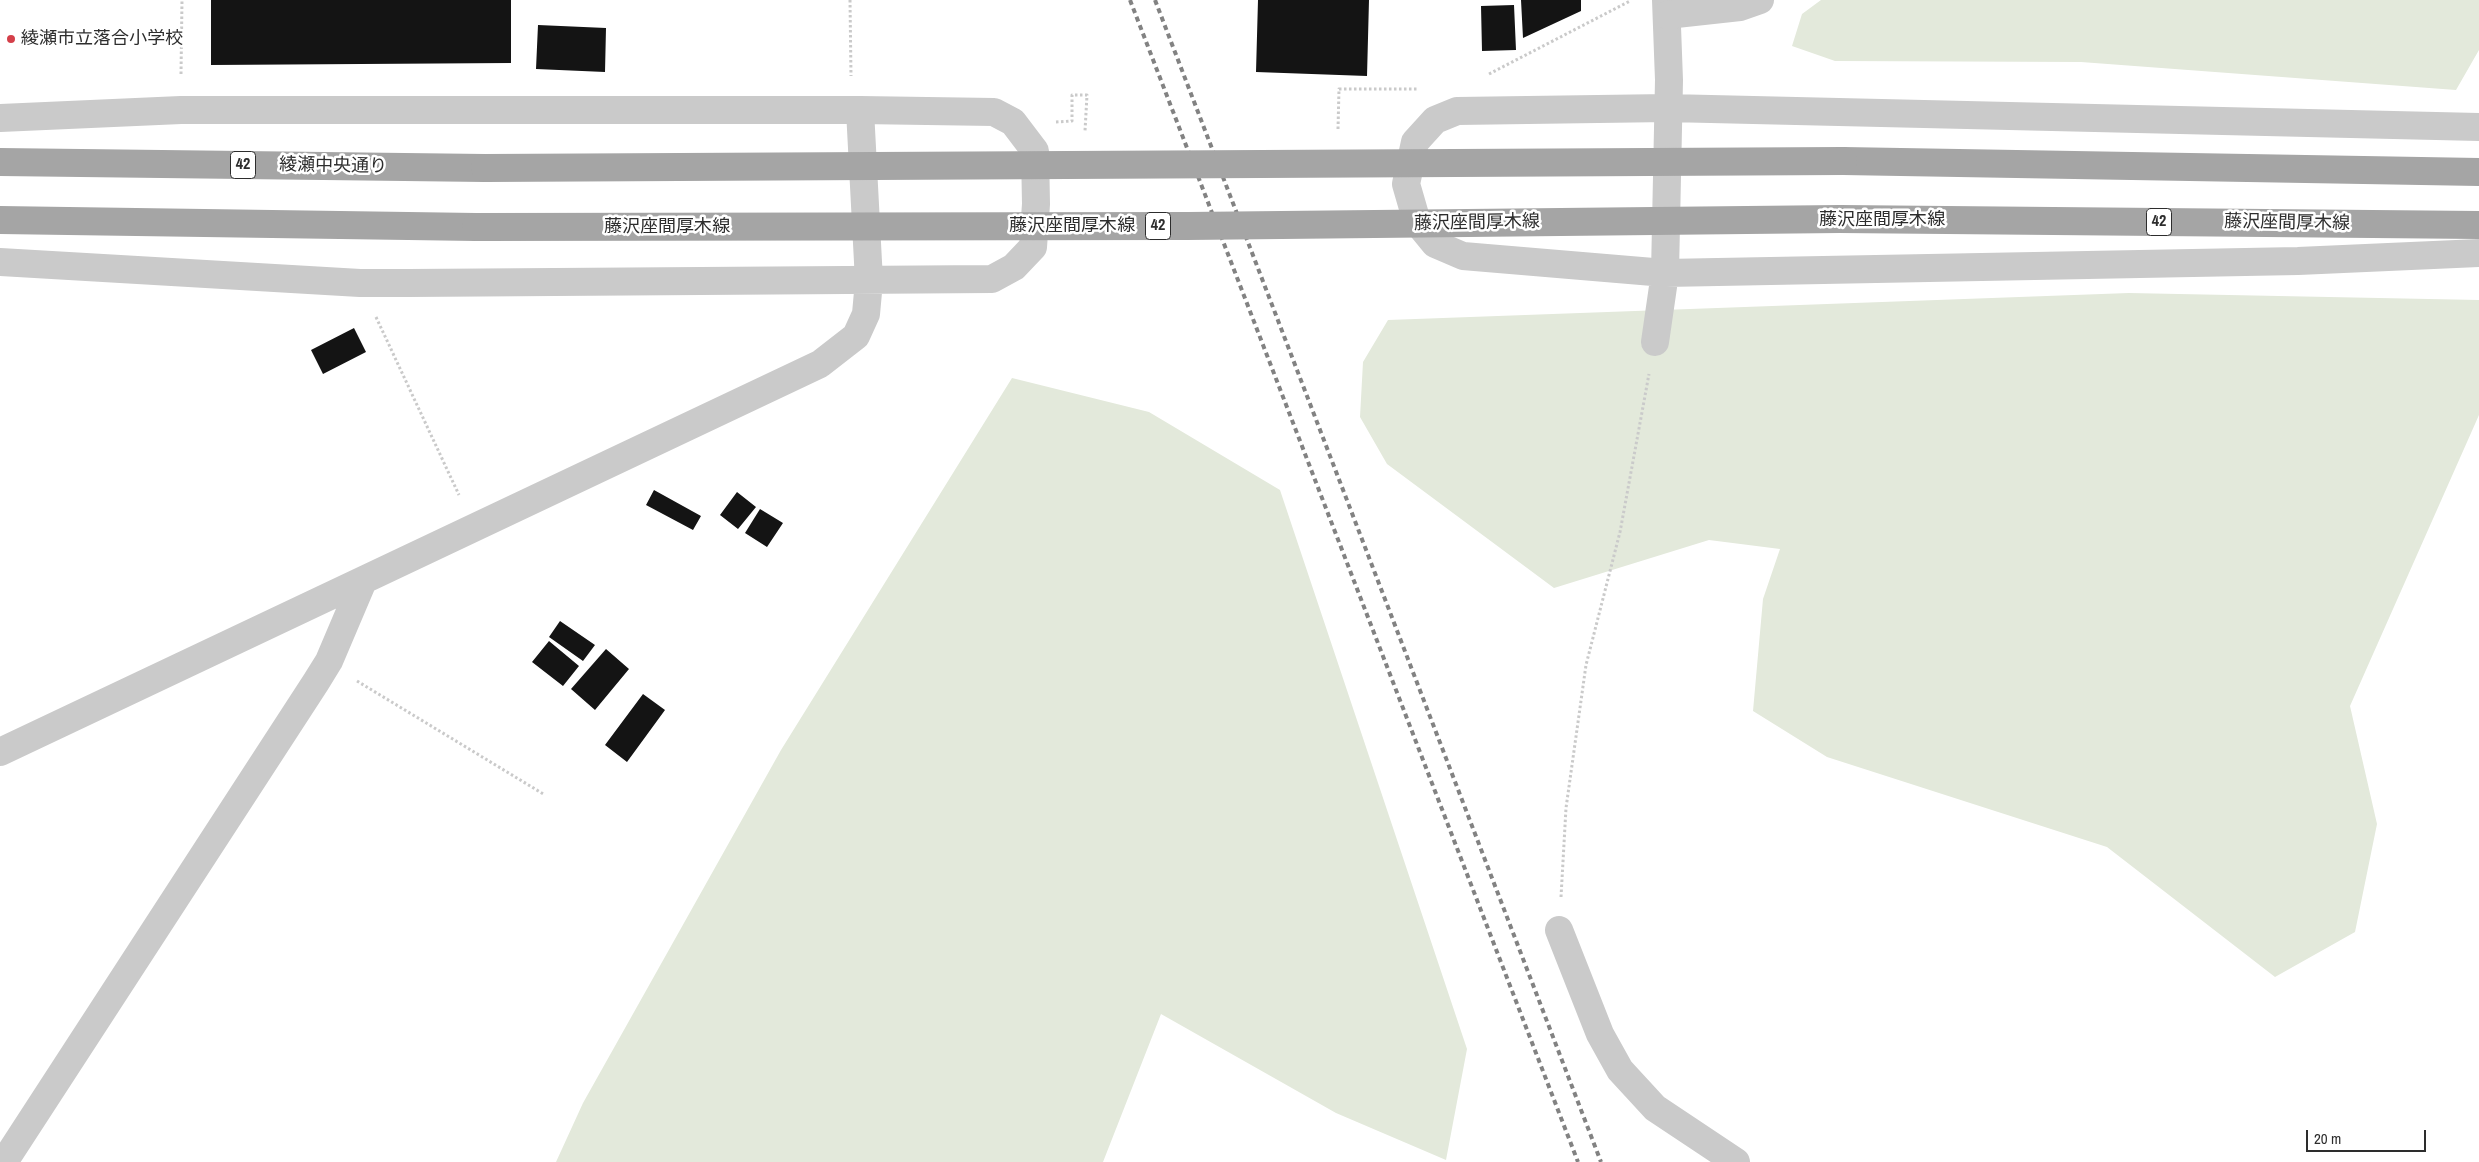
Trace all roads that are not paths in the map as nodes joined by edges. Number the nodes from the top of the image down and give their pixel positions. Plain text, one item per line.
1 (1760, 0) edge
2 (1666, 8) edge
3 (1668, 108) junction
4 (860, 110) junction
5 (0, 118) edge
6 (2479, 127) edge
7 (0, 162) edge
8 (2479, 172) edge
9 (0, 220) edge
10 (2479, 225) edge
11 (2479, 252) edge
12 (0, 262) edge
13 (1665, 273) junction
14 (869, 281) junction
15 (1655, 342) road end
16 (363, 581) junction
17 (0, 752) edge
18 (1559, 930) road end
19 (4, 1162) edge
20 (1736, 1162) edge

1 - 2 street
2 - 3 street
3 - 6 street
3 - 13 street
3 - 13 street
4 - 5 street
4 - 14 street
4 - 14 street
7 - 8 main road, 綾瀬中央通り / 42, bridge
9 - 10 main road, 藤沢座間厚木線 / 42, bridge
11 - 13 street
12 - 14 street
13 - 15 street
14 - 16 street
16 - 17 street
16 - 19 street
18 - 20 street

